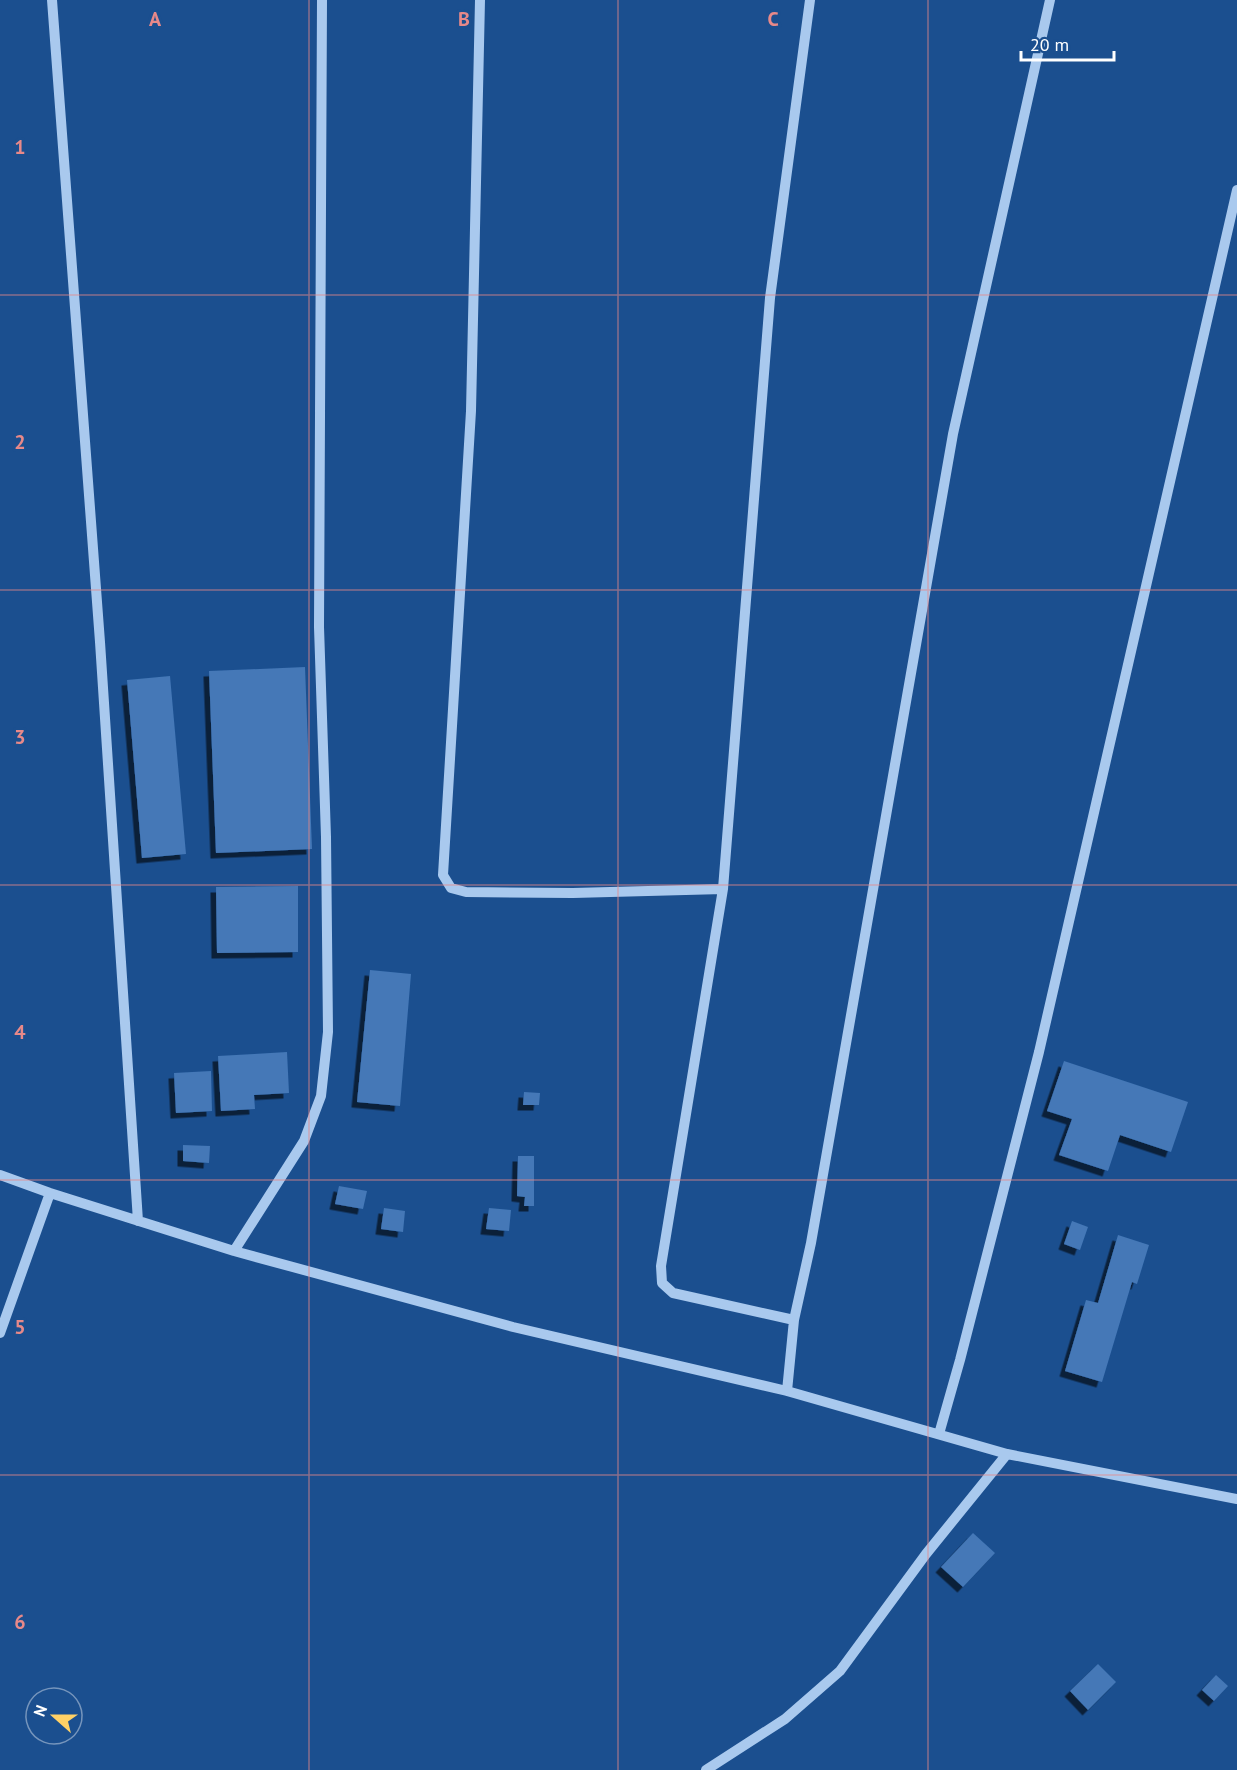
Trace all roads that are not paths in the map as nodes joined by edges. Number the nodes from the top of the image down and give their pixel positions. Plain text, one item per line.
1 (52, 0) edge
2 (322, 0) edge
3 (480, 0) edge
4 (810, 0) edge
5 (1050, 0) edge
6 (1237, 190) edge
7 (723, 889) junction
8 (0, 1175) edge
9 (50, 1193) junction
10 (138, 1221) junction
11 (234, 1251) junction
12 (794, 1320) junction
13 (0, 1333) edge
14 (786, 1391) junction
15 (939, 1434) junction
16 (1007, 1454) junction
17 (1237, 1500) edge
18 (706, 1770) edge

1 - 10 street
2 - 11 street
3 - 7 street
4 - 7 street
5 - 12 street
6 - 15 street
7 - 12 street
8 - 9 street
9 - 10 street
9 - 13 street
10 - 11 street
11 - 14 street
12 - 14 street
14 - 15 street
15 - 16 street
16 - 17 street
16 - 18 street

